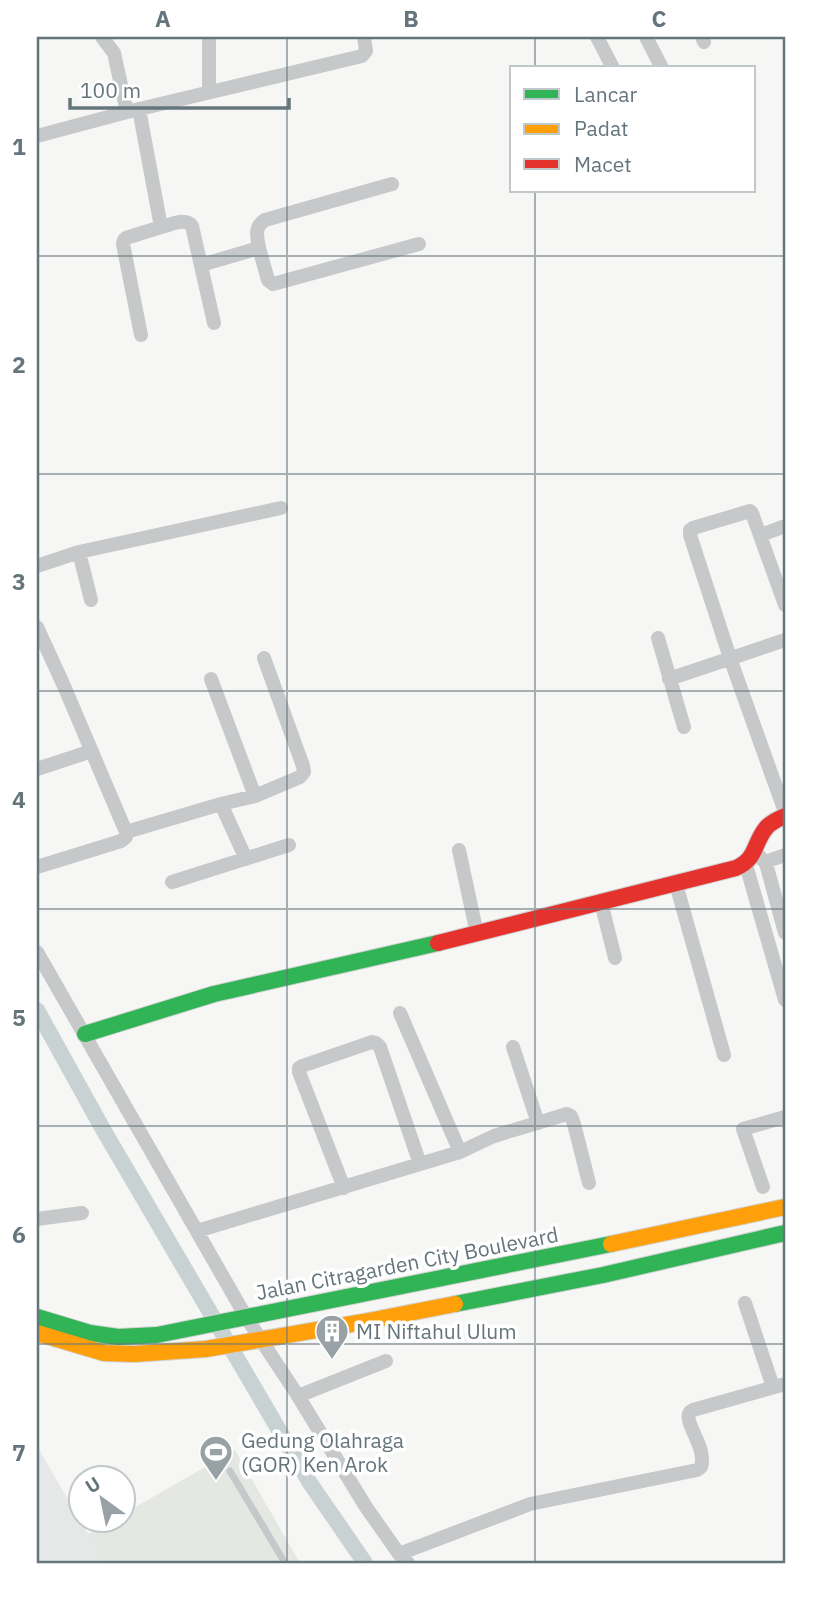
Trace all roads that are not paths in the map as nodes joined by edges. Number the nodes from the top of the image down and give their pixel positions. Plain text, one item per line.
1 (102, 37) edge
2 (209, 37) edge
3 (364, 37) edge
4 (597, 37) edge
5 (646, 37) edge
6 (612, 66) edge
7 (661, 66) edge
8 (209, 92) junction
9 (133, 111) junction
10 (37, 136) edge
11 (391, 184) dead end
12 (162, 227) junction
13 (419, 244) dead end
14 (259, 248) junction
15 (201, 265) junction
16 (214, 323) dead end
17 (141, 335) dead end
18 (281, 508) dead end
19 (785, 526) edge
20 (761, 536) junction
21 (79, 552) junction
22 (37, 566) edge
23 (91, 600) dead end
24 (785, 602) edge
25 (37, 631) edge
26 (658, 638) dead end
27 (785, 640) edge
28 (264, 658) dead end
29 (730, 658) junction
30 (211, 679) dead end
31 (669, 679) junction
32 (684, 727) dead end
33 (92, 751) junction
34 (37, 769) edge
35 (255, 796) junction
36 (221, 804) junction
37 (785, 811) edge
38 (126, 832) junction
39 (289, 845) dead end
40 (459, 850) dead end
41 (785, 855) edge
42 (246, 859) junction
43 (755, 860) junction
44 (37, 867) edge
45 (172, 883) dead end
46 (676, 884) junction
47 (601, 902) junction
48 (784, 928) edge
49 (477, 934) junction
50 (37, 952) edge
51 (615, 958) dead end
52 (785, 1000) edge
53 (400, 1013) dead end
54 (85, 1034) junction
55 (513, 1047) dead end
56 (724, 1055) dead end
57 (785, 1117) edge
58 (538, 1123) junction
59 (460, 1152) junction
60 (420, 1164) junction
61 (589, 1184) dead end
62 (763, 1187) dead end
63 (344, 1188) junction
64 (785, 1207) edge
65 (82, 1213) dead end
66 (37, 1219) edge
67 (197, 1231) junction
68 (785, 1233) edge
69 (745, 1303) dead end
70 (37, 1317) edge
71 (242, 1318) junction
72 (37, 1333) edge
73 (255, 1341) junction
74 (386, 1361) dead end
75 (779, 1385) edge
76 (298, 1395) junction
77 (230, 1471) dead end
78 (404, 1559) edge
79 (285, 1563) edge

1 - 9 street
2 - 8 street
3 - 8 street
4 - 6 street
5 - 7 street
8 - 9 street
9 - 10 street
9 - 12 street
11 - 14 street
12 - 15 street
12 - 17 street
13 - 14 street
14 - 15 street
15 - 16 street
18 - 21 street
19 - 20 street
20 - 24 street
20 - 29 street
21 - 22 street
21 - 23 street
25 - 33 street
26 - 31 street
27 - 29 street
28 - 35 street
29 - 31 street
29 - 37 street
30 - 35 street
31 - 32 street
33 - 34 street
33 - 38 street
35 - 36 street
36 - 38 street
36 - 42 street
37 - 43 main road
38 - 44 street
39 - 42 street
40 - 49 street
41 - 43 street
42 - 45 street
43 - 46 main road
43 - 48 street
43 - 52 street
46 - 47 main road
46 - 56 street
47 - 49 main road
47 - 51 street
49 - 54 main road
50 - 54 street
53 - 59 street
54 - 67 street
55 - 58 street
57 - 62 street
58 - 59 street
58 - 61 street
59 - 60 street
60 - 63 street
60 - 63 street
63 - 67 street
64 - 71 main road, Jalan Citragarden City Boulevard
65 - 66 street
67 - 71 street
68 - 73 main road
69 - 75 street
70 - 71 main road, Jalan Citragarden City Boulevard
71 - 73 street
72 - 73 main road
73 - 76 street
74 - 76 street
75 - 78 street
76 - 78 street
77 - 79 lane

